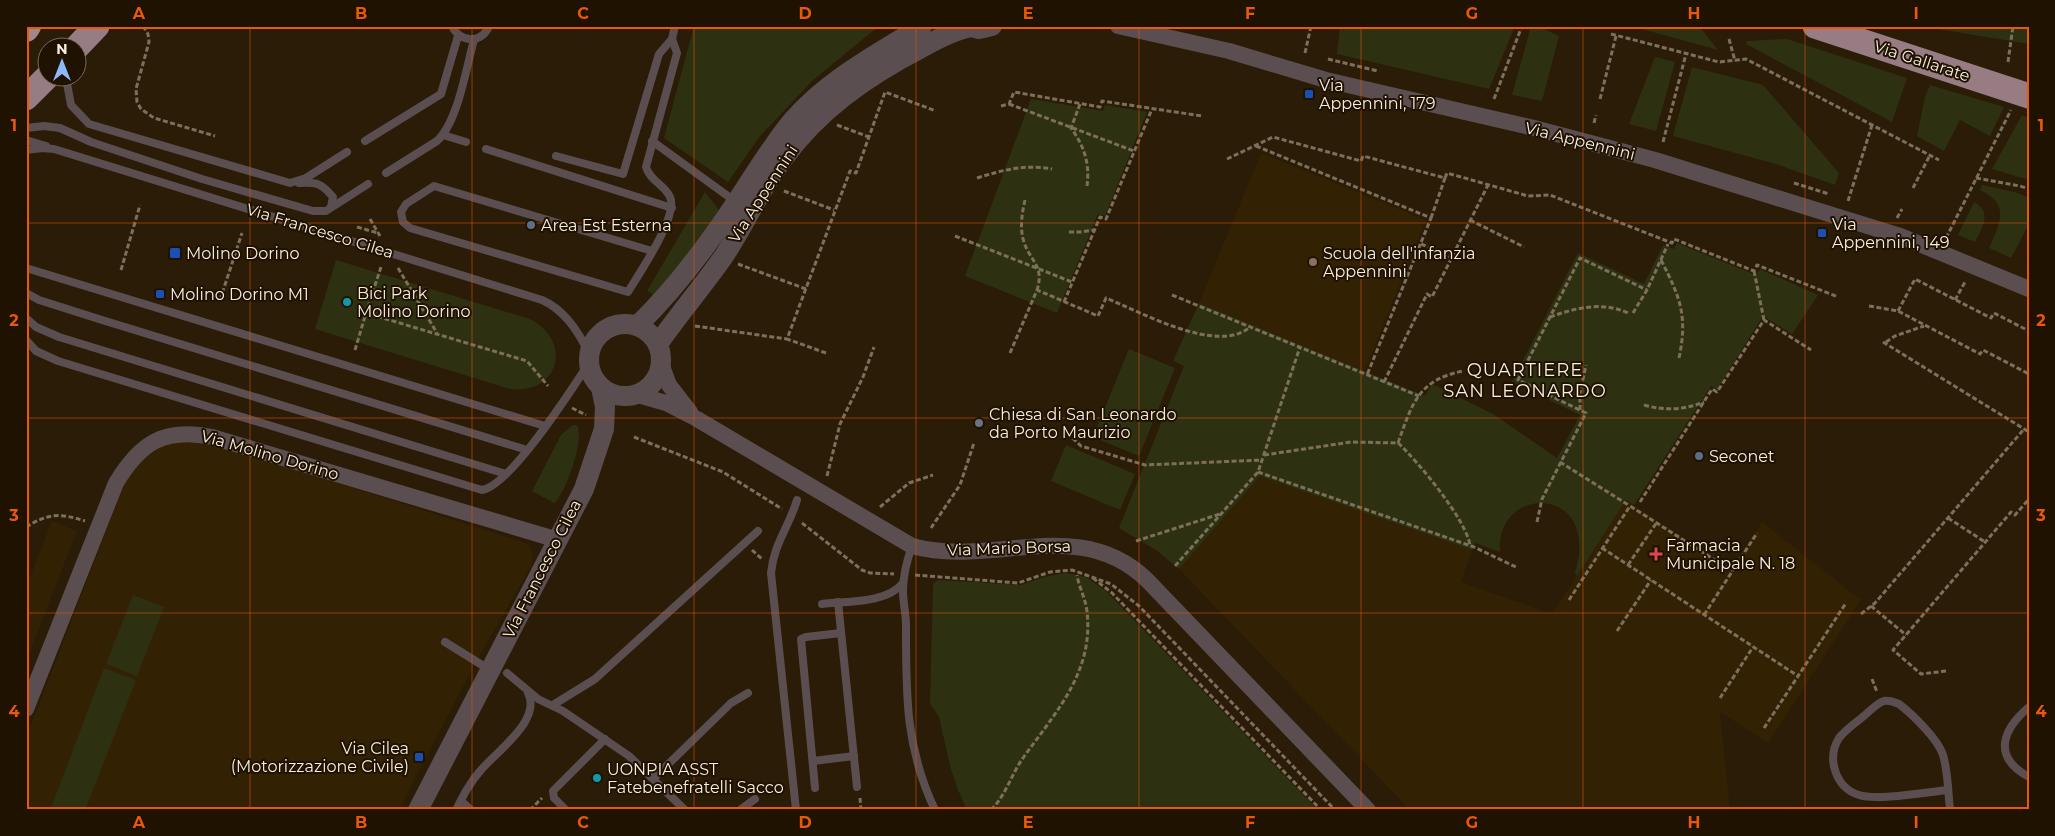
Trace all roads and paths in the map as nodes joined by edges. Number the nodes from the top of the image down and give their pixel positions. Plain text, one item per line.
1 (97, 26) edge
2 (143, 26) edge
3 (452, 26) edge
4 (489, 26) edge
5 (675, 26) edge
6 (922, 26) edge
7 (992, 26) edge
8 (1117, 26) edge
9 (1311, 26) edge
10 (1522, 26) edge
11 (1815, 26) edge
12 (1865, 26) edge
13 (2013, 26) edge
14 (969, 27) edge
15 (458, 36) junction
16 (86, 38) edge
17 (672, 38) junction
18 (1729, 39) dead end
19 (474, 40) junction
20 (1305, 53) dead end
21 (1686, 54) junction
22 (1328, 59) dead end
23 (1735, 61) junction
24 (2008, 62) dead end
25 (1378, 71) dead end
26 (2029, 80) edge
27 (38, 86) edge
28 (68, 88) edge
29 (26, 98) edge
30 (1494, 98) dead end
31 (1600, 99) dead end
32 (2022, 99) edge
33 (1009, 104) junction
34 (1080, 104) junction
35 (1001, 106) dead end
36 (1152, 109) junction
37 (936, 111) dead end
38 (1596, 115) dead end
39 (1202, 116) dead end
40 (1594, 123) dead end
41 (834, 125) dead end
42 (1872, 125) junction
43 (26, 128) edge
44 (1071, 128) junction
45 (443, 135) junction
46 (215, 136) dead end
47 (869, 137) junction
48 (26, 140) edge
49 (365, 141) dead end
50 (652, 141) junction
51 (466, 142) dead end
52 (1663, 142) dead end
53 (1255, 146) junction
54 (54, 149) junction
55 (486, 149) dead end
56 (26, 150) edge
57 (1134, 151) junction
58 (347, 152) dead end
59 (1930, 155) junction
60 (556, 156) dead end
61 (1227, 159) dead end
62 (1939, 160) dead end
63 (1052, 169) dead end
64 (386, 173) dead end
65 (977, 178) dead end
66 (1445, 178) junction
67 (1976, 178) junction
68 (1794, 182) dead end
69 (290, 183) junction
70 (368, 184) dead end
71 (1488, 185) junction
72 (1087, 186) dead end
73 (776, 188) dead end
74 (1913, 188) dead end
75 (2029, 189) edge
76 (1833, 196) dead end
77 (1025, 200) dead end
78 (1848, 201) dead end
79 (736, 202) junction
80 (140, 205) dead end
81 (331, 207) junction
82 (672, 208) junction
83 (1902, 208) dead end
84 (834, 210) junction
85 (1432, 218) junction
86 (1897, 218) dead end
87 (370, 219) dead end
88 (1470, 220) junction
89 (357, 227) dead end
90 (1094, 230) junction
91 (1069, 232) dead end
92 (242, 233) dead end
93 (955, 236) dead end
94 (1945, 240) dead end
95 (1421, 244) junction
96 (1668, 244) dead end
97 (1524, 247) dead end
98 (652, 251) junction
99 (1451, 257) junction
100 (1661, 260) junction
101 (732, 262) dead end
102 (398, 266) dead end
103 (381, 267) dead end
104 (26, 268) edge
105 (121, 270) dead end
106 (1039, 270) junction
107 (1754, 271) junction
108 (1072, 282) junction
109 (1965, 282) dead end
110 (806, 289) junction
111 (1037, 290) junction
112 (1647, 290) junction
113 (2029, 290) edge
114 (26, 293) edge
115 (1172, 295) dead end
116 (1838, 297) dead end
117 (220, 300) dead end
118 (1955, 300) junction
119 (1064, 302) junction
120 (1869, 306) dead end
121 (1898, 311) junction
122 (366, 313) junction
123 (1633, 313) dead end
124 (1628, 314) dead end
125 (26, 318) edge
126 (1549, 318) junction
127 (1764, 320) junction
128 (1925, 325) junction
129 (637, 326) junction
130 (695, 326) dead end
131 (1250, 327) junction
132 (2029, 331) edge
133 (437, 334) junction
134 (787, 339) junction
135 (26, 340) edge
136 (658, 344) junction
137 (874, 347) dead end
138 (1300, 347) junction
139 (355, 350) dead end
140 (1811, 350) dead end
141 (1010, 352) dead end
142 (826, 353) dead end
143 (1679, 358) dead end
144 (589, 359) junction
145 (1586, 365) dead end
146 (662, 366) junction
147 (1463, 371) dead end
148 (2029, 374) edge
149 (1367, 375) junction
150 (1384, 382) junction
151 (548, 386) dead end
152 (601, 387) junction
153 (637, 395) junction
154 (1419, 396) junction
155 (1704, 402) junction
156 (1644, 405) dead end
157 (571, 408) dead end
158 (1580, 410) junction
159 (588, 416) dead end
160 (697, 419) junction
161 (545, 426) junction
162 (2024, 429) junction
163 (2029, 432) edge
164 (1066, 433) dead end
165 (634, 437) dead end
166 (602, 438) junction
167 (974, 443) dead end
168 (1398, 443) junction
169 (526, 450) junction
170 (1264, 455) junction
171 (1262, 460) junction
172 (1560, 462) junction
173 (1258, 472) junction
174 (506, 474) junction
175 (933, 475) dead end
176 (827, 476) dead end
177 (2029, 499) edge
178 (798, 500) dead end
179 (1640, 502) dead end
180 (1630, 506) junction
181 (880, 507) dead end
182 (786, 511) dead end
183 (1220, 513) junction
184 (1948, 518) junction
185 (797, 519) dead end
186 (1537, 522) dead end
187 (1657, 522) junction
188 (98, 526) junction
189 (26, 527) edge
190 (931, 528) dead end
191 (758, 531) dead end
192 (1757, 533) dead end
193 (558, 540) junction
194 (1136, 541) dead end
195 (1985, 542) junction
196 (745, 543) junction
197 (912, 546) junction
198 (1470, 546) junction
199 (1602, 548) junction
200 (772, 564) junction
201 (1628, 565) junction
202 (1176, 566) dead end
203 (1518, 568) dead end
204 (1732, 571) junction
205 (896, 575) dead end
206 (1077, 575) dead end
207 (1089, 575) junction
208 (916, 576) dead end
209 (1651, 580) junction
210 (903, 583) junction
211 (1569, 600) dead end
212 (838, 602) junction
213 (1846, 603) dead end
214 (822, 604) dead end
215 (1871, 606) junction
216 (1861, 614) dead end
217 (1704, 615) junction
218 (1617, 631) dead end
219 (841, 634) junction
220 (1906, 635) junction
221 (445, 642) dead end
222 (1753, 647) junction
223 (498, 671) junction
224 (1946, 671) dead end
225 (1798, 676) junction
226 (528, 693) junction
227 (748, 693) dead end
228 (1720, 698) dead end
229 (553, 705) junction
230 (2029, 707) edge
231 (26, 709) edge
232 (1764, 728) dead end
233 (605, 739) junction
234 (854, 756) junction
235 (813, 761) junction
236 (2029, 777) edge
237 (654, 778) junction
238 (856, 787) dead end
239 (815, 788) dead end
240 (1948, 790) junction
241 (755, 799) dead end
242 (461, 801) junction
243 (418, 810) edge
244 (456, 810) edge
245 (470, 810) edge
246 (566, 810) edge
247 (686, 810) edge
248 (740, 810) edge
249 (796, 810) edge
250 (935, 810) edge
251 (991, 810) edge
252 (1321, 810) edge
253 (1335, 810) edge
254 (1368, 810) edge
255 (1950, 810) edge

1 - 16 main road
2 - 46 path
3 - 15 lane
4 - 19 lane
5 - 17 lane
6 - 79 street, Via Appennini
7 - 14 street, Via Appennini
8 - 113 street, Via Appennini
9 - 20 path
10 - 30 path
11 - 32 main road, Via Gallarate
12 - 26 main road, Via Gallarate
13 - 24 path
14 - 136 street, Via Appennini
15 - 19 lane
15 - 49 lane
17 - 50 lane
17 - 60 lane
18 - 23 path
19 - 45 lane
21 - 23 path
21 - 31 path
21 - 52 path
22 - 25 path
23 - 42 path
27 - 29 main road
28 - 69 lane
32 - 67 path
33 - 34 path
33 - 35 path
33 - 44 path
34 - 36 path
34 - 44 path
36 - 39 path
36 - 57 path
37 - 47 path
38 - 40 path
41 - 47 path
42 - 59 path
42 - 78 path
43 - 81 lane
44 - 57 path
44 - 72 path
45 - 51 lane
45 - 64 lane
47 - 84 path
48 - 54 lane
50 - 79 lane
50 - 82 lane
53 - 61 path
53 - 66 path
53 - 85 path
54 - 56 lane, Via Francesco Cilea
54 - 144 lane, Via Francesco Cilea
55 - 82 lane
57 - 90 path
58 - 69 lane
59 - 62 path
59 - 74 path
63 - 65 path
66 - 71 path
66 - 85 path
67 - 75 path
67 - 94 path
68 - 76 path
69 - 81 lane
70 - 81 lane
71 - 88 path
71 - 107 path
73 - 84 path
77 - 106 path
79 - 129 street, Via Appennini
80 - 105 path
82 - 98 lane
83 - 86 path
84 - 110 path
85 - 95 path
87 - 89 path
88 - 97 path
88 - 99 path
90 - 91 path
90 - 108 path
92 - 117 path
93 - 106 path
95 - 99 path
95 - 149 path
96 - 100 path
98 - 98 lane
99 - 150 path
100 - 112 path
100 - 143 path
101 - 110 path
102 - 133 path
103 - 122 path
104 - 161 lane
106 - 108 path
106 - 111 path
107 - 116 path
107 - 127 path
108 - 119 path
109 - 118 path
110 - 134 path
111 - 119 path
111 - 141 path
112 - 123 path
112 - 126 path
114 - 169 lane
115 - 131 path
118 - 121 path
118 - 132 path
119 - 131 path
120 - 121 path
121 - 128 path
122 - 133 path
122 - 139 path
124 - 126 path
125 - 174 lane
126 - 158 path
127 - 140 path
127 - 155 path
128 - 148 path
128 - 162 path
129 - 136 street
129 - 144 street
130 - 134 path
131 - 138 path
133 - 151 path
134 - 142 path
135 - 174 lane
136 - 146 street
137 - 176 path
138 - 149 path
138 - 170 path
144 - 152 street
144 - 161 lane
145 - 158 path
146 - 153 street
146 - 160 street, Via Mario Borsa
147 - 154 path
149 - 150 path
150 - 154 path
152 - 153 street
152 - 166 street, Via Francesco Cilea
153 - 160 street, Via Mario Borsa
153 - 166 street, Via Francesco Cilea
154 - 168 path
155 - 156 path
155 - 179 path
157 - 159 path
158 - 172 path
160 - 197 street, Via Mario Borsa
161 - 169 lane
162 - 163 path
162 - 184 path
164 - 171 path
165 - 182 path
166 - 193 street, Via Francesco Cilea
167 - 190 path
168 - 170 path
168 - 198 path
169 - 174 lane
170 - 171 path
171 - 173 path
172 - 180 path
172 - 186 path
173 - 183 path
173 - 198 path
175 - 181 path
177 - 195 path
178 - 200 lane
180 - 187 path
180 - 199 path
183 - 194 path
183 - 202 path
184 - 195 path
184 - 215 path
185 - 205 path
187 - 201 path
187 - 204 path
188 - 189 path
188 - 193 street, Via Molino Dorino
188 - 231 street, Via Molino Dorino
191 - 196 lane
192 - 204 path
193 - 223 street, Via Francesco Cilea
195 - 220 path
196 - 200 path
196 - 229 lane
197 - 210 lane
197 - 254 street, Via Mario Borsa
198 - 203 path
199 - 201 path
199 - 211 path
200 - 249 lane
201 - 209 path
204 - 217 path
206 - 251 path
207 - 208 path
207 - 252 path
207 - 253 path
209 - 217 path
209 - 218 path
210 - 212 lane
210 - 250 lane
212 - 214 lane
212 - 219 lane
213 - 225 path
215 - 216 path
215 - 220 path
217 - 222 path
219 - 234 lane
219 - 235 lane
220 - 224 path
221 - 223 lane
222 - 225 path
222 - 228 path
223 - 226 lane
223 - 243 street, Via Francesco Cilea
225 - 232 path
226 - 229 lane
226 - 242 lane
227 - 237 lane
229 - 233 lane
230 - 236 lane
233 - 237 lane
233 - 246 lane
234 - 235 lane
234 - 238 lane
235 - 239 lane
237 - 247 lane
240 - 240 lane
240 - 255 lane
241 - 248 lane
242 - 244 lane
242 - 245 lane

